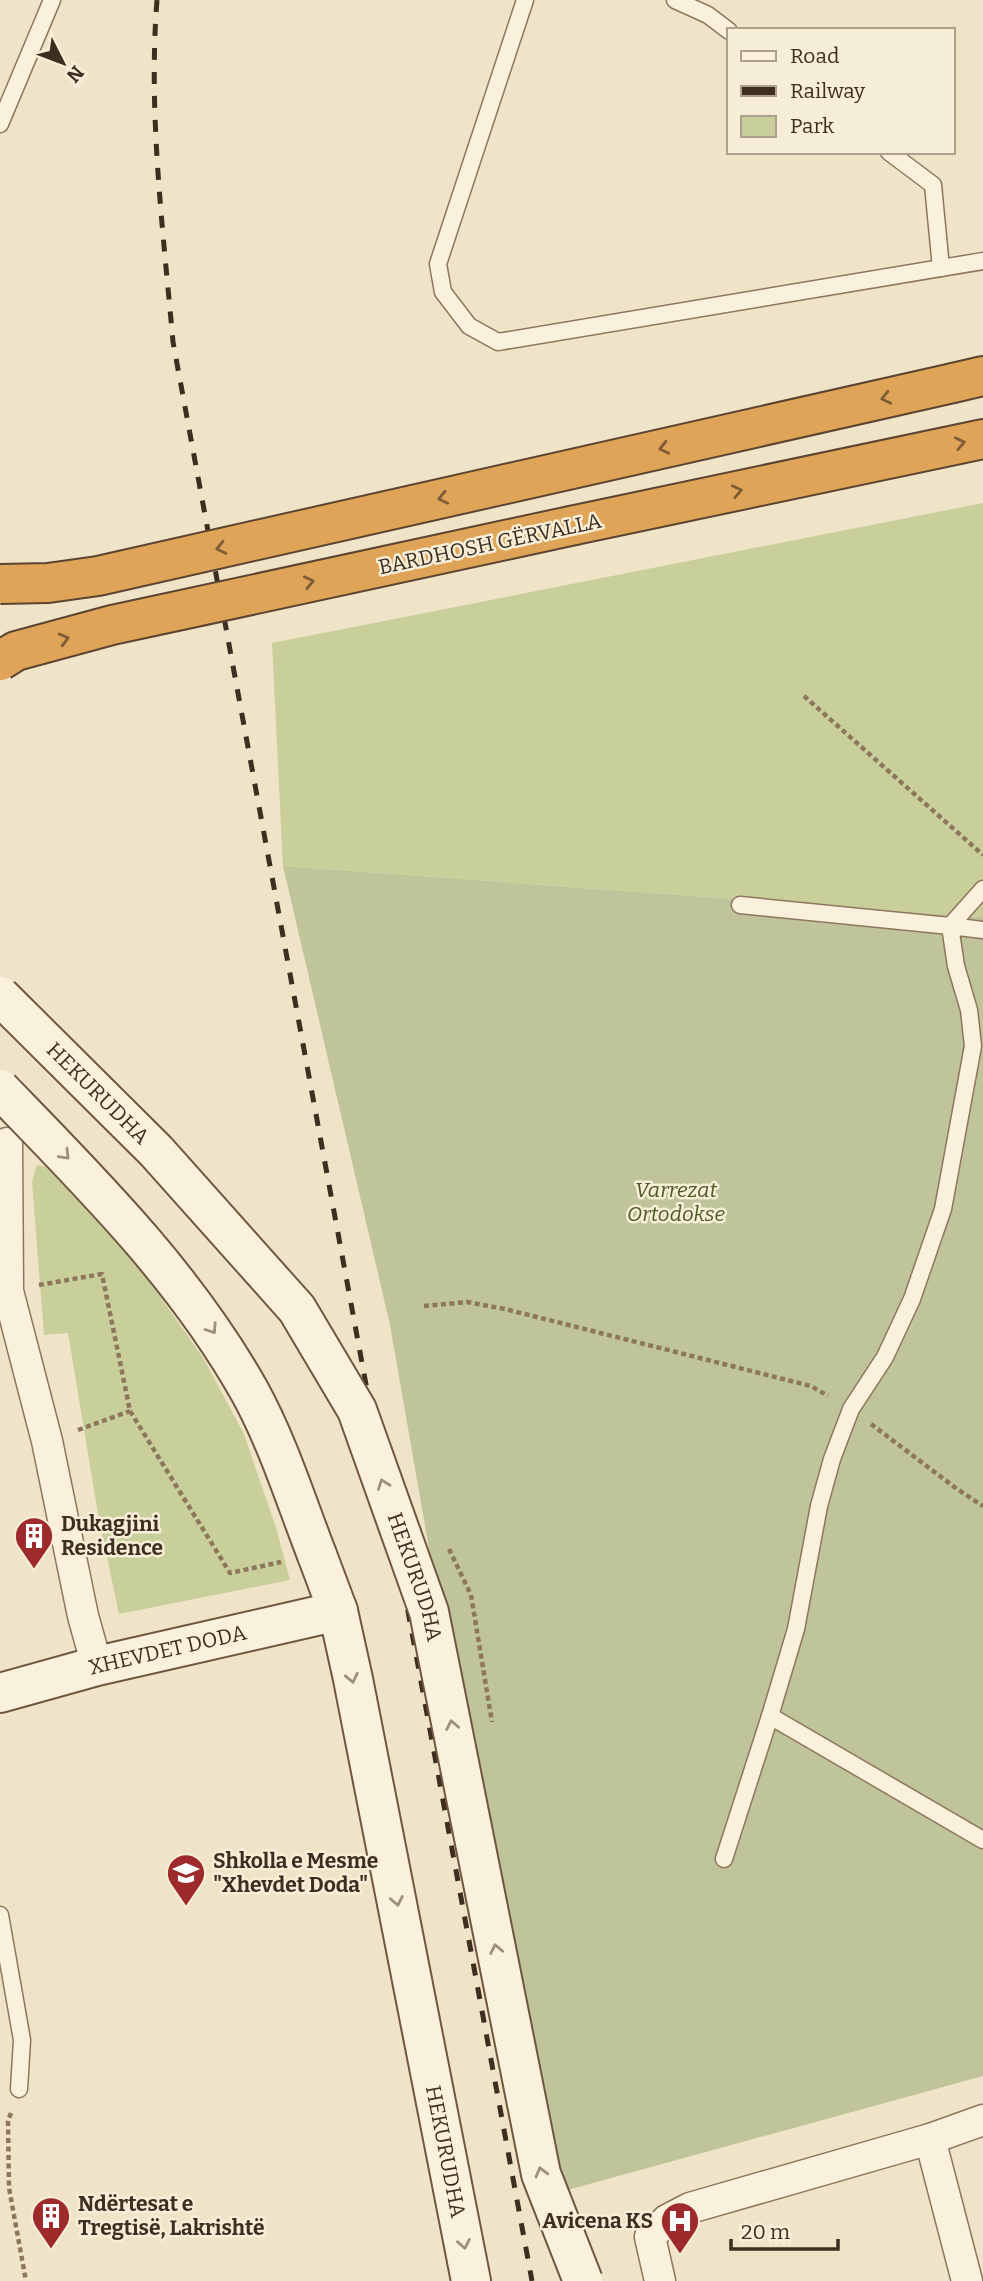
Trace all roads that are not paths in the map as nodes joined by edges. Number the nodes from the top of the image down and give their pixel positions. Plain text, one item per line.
1 (52, 0) edge
2 (526, 0) edge
3 (675, 0) edge
4 (710, 8) edge
5 (727, 29) edge
6 (0, 124) edge
7 (892, 154) edge
8 (983, 261) edge
9 (941, 268) junction
10 (968, 379) edge
11 (983, 439) edge
12 (0, 584) edge
13 (0, 661) edge
14 (983, 889) edge
15 (740, 905) dead end
16 (950, 926) junction
17 (983, 930) edge
18 (0, 996) edge
19 (0, 1077) edge
20 (0, 1089) edge
21 (3, 1144) edge
22 (338, 1611) junction
23 (97, 1666) junction
24 (0, 1693) edge
25 (770, 1716) junction
26 (983, 1840) edge
27 (724, 1859) dead end
28 (0, 1915) edge
29 (19, 2089) road end
30 (983, 2120) edge
31 (930, 2139) junction
32 (471, 2281) edge
33 (583, 2281) edge
34 (660, 2281) edge
35 (967, 2281) edge

1 - 6 lane
2 - 9 lane
3 - 4 lane
4 - 5 lane
7 - 9 lane
8 - 9 lane
10 -> 12 highway, bridge
13 -> 11 highway, BARDHOSH GËRVALLA, bridge
14 - 16 lane
15 - 16 lane
16 - 17 lane
16 - 25 lane
33 -> 18 main road, HEKURUDHA, bridge
19 - 21 street
20 -> 22 main road, HEKURUDHA, bridge
21 - 23 street
22 - 23 main road, XHEVDET DODA
22 -> 32 main road, HEKURUDHA
23 - 24 main road, XHEVDET DODA
25 - 26 lane
25 - 27 lane
28 - 29 lane
30 - 31 street
31 - 34 street
31 - 35 street

